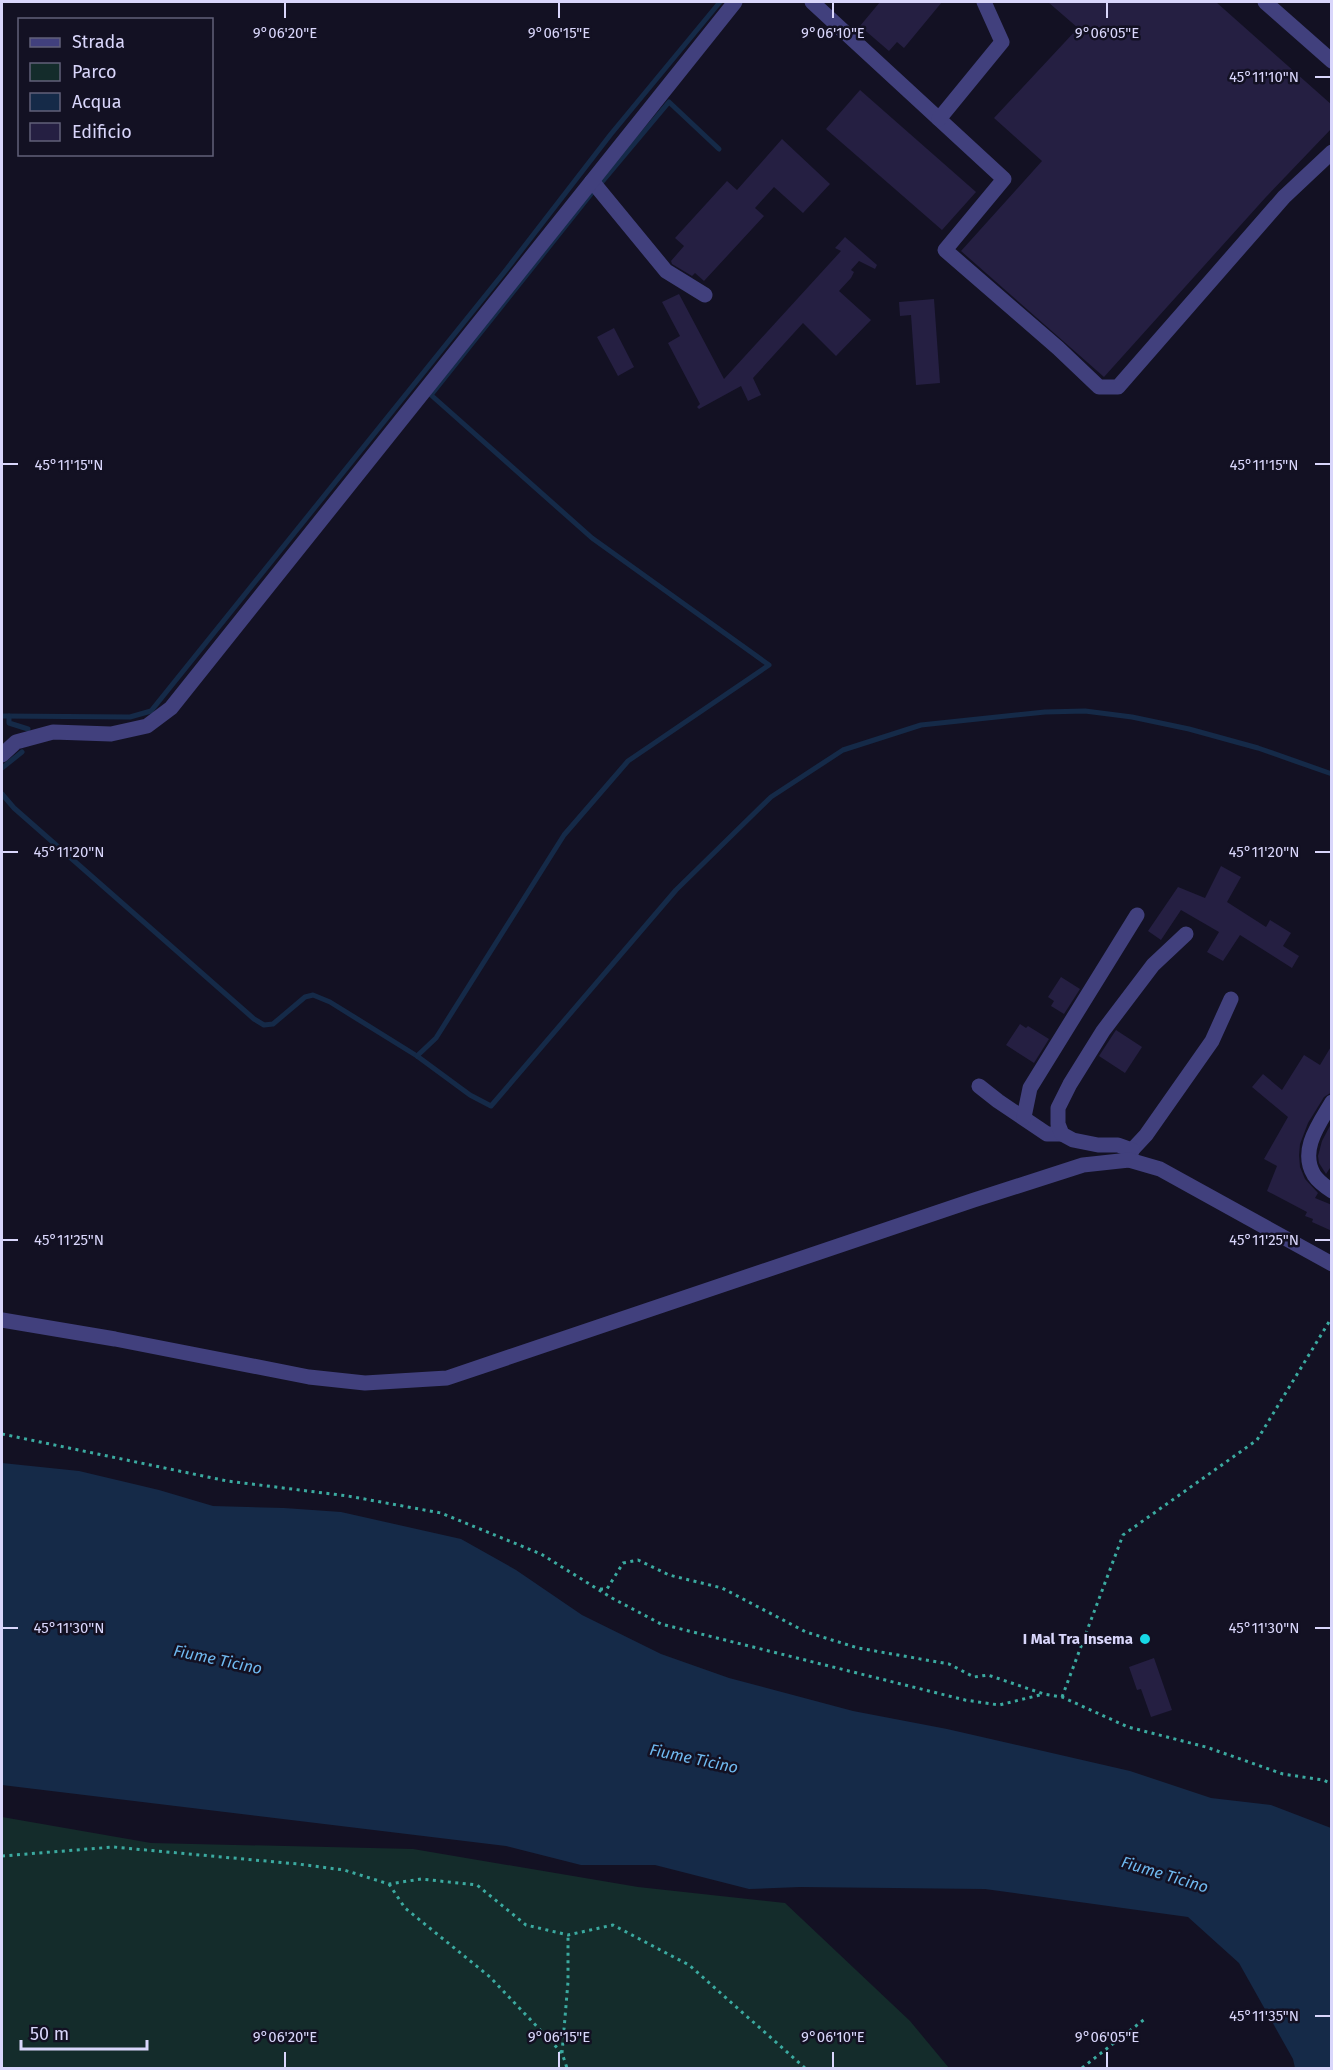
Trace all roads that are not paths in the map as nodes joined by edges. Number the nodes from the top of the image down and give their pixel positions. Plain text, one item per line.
1 (735, 2) edge
2 (812, 2) edge
3 (984, 2) edge
4 (1265, 2) edge
5 (1332, 61) edge
6 (939, 119) junction
7 (1332, 152) edge
8 (592, 181) junction
9 (705, 295) dead end
10 (2, 755) edge
11 (1137, 915) dead end
12 (1186, 934) dead end
13 (1231, 999) dead end
14 (980, 1086) dead end
15 (1332, 1102) edge
16 (1024, 1117) junction
17 (1062, 1134) junction
18 (1130, 1155) junction
19 (1332, 1191) edge
20 (1332, 1264) edge
21 (2, 1320) edge

1 - 8 street
2 - 6 street
3 - 6 street
4 - 5 street
6 - 7 street
8 - 9 street
8 - 10 street
11 - 16 street
12 - 17 street
13 - 18 street
14 - 16 street
15 - 19 street
16 - 17 street
17 - 18 street
18 - 20 street
18 - 21 street

